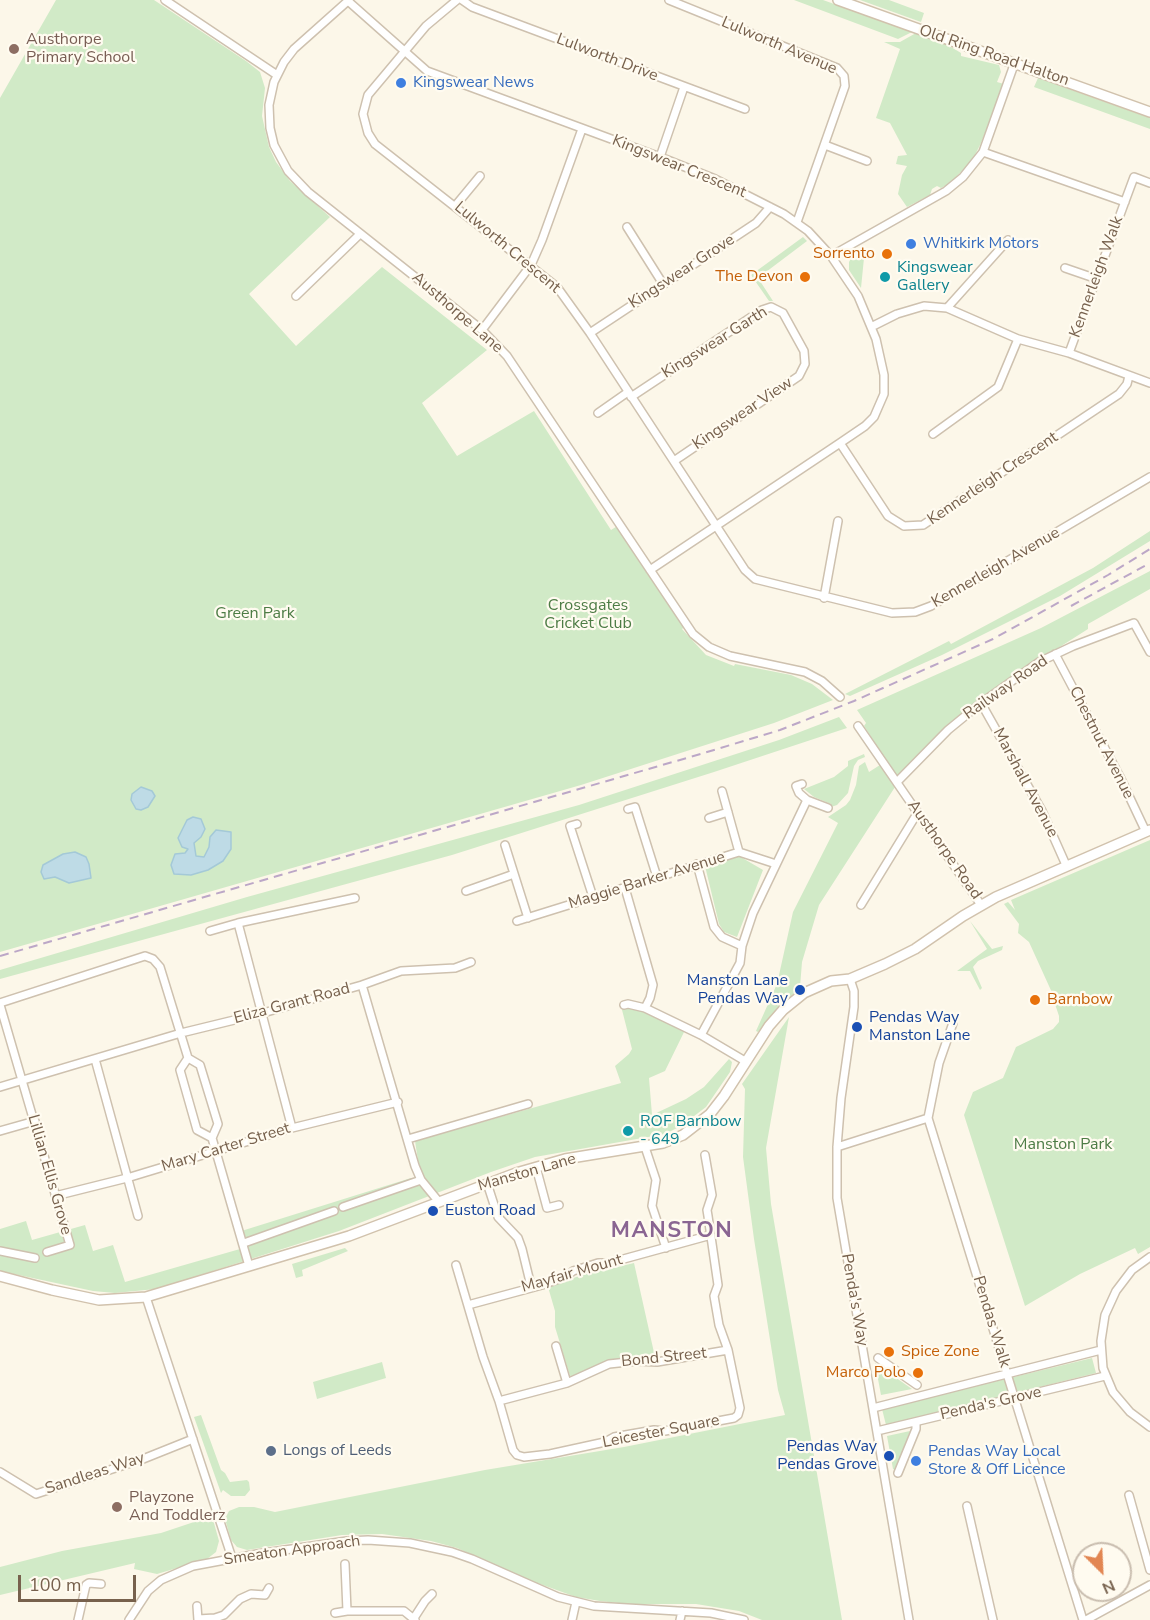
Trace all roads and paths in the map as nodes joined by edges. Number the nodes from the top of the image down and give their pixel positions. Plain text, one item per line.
1 (349, 0) edge
2 (457, 0) edge
3 (462, 0) edge
4 (669, 0) edge
5 (838, 0) edge
6 (169, 1) edge
7 (404, 51) junction
8 (1015, 62) junction
9 (277, 75) junction
10 (684, 87) junction
11 (745, 109) dead end
12 (1150, 112) edge
13 (582, 129) junction
14 (825, 145) junction
15 (983, 152) junction
16 (660, 157) junction
17 (867, 161) dead end
18 (480, 176) dead end
19 (1150, 183) edge
20 (1125, 202) junction
21 (456, 205) junction
22 (770, 207) junction
23 (797, 222) junction
24 (627, 227) dead end
25 (360, 234) junction
26 (1008, 240) dead end
27 (831, 256) junction
28 (531, 265) junction
29 (1065, 268) dead end
30 (1096, 279) junction
31 (663, 284) junction
32 (296, 296) dead end
33 (947, 308) junction
34 (871, 327) junction
35 (792, 328) joint
36 (482, 330) junction
37 (590, 333) junction
38 (1018, 339) junction
39 (1069, 353) junction
40 (1130, 376) junction
41 (1150, 383) edge
42 (630, 394) junction
43 (598, 413) dead end
44 (933, 434) dead end
45 (840, 443) junction
46 (674, 461) junction
47 (1150, 477) edge
48 (838, 521) dead end
49 (715, 526) junction
50 (650, 570) junction
51 (824, 598) junction
52 (1150, 652) edge
53 (1055, 654) junction
54 (840, 697) dead end
55 (981, 703) junction
56 (858, 726) dead end
57 (895, 780) junction
58 (802, 784) dead end
59 (722, 790) dead end
60 (807, 800) junction
61 (645, 804) dead end
62 (828, 808) dead end
63 (728, 812) junction
64 (918, 812) junction
65 (709, 818) dead end
66 (570, 826) dead end
67 (1148, 831) edge
68 (505, 845) dead end
69 (739, 852) junction
70 (697, 864) junction
71 (776, 864) junction
72 (1066, 865) junction
73 (514, 874) junction
74 (657, 877) junction
75 (625, 888) junction
76 (466, 891) dead end
77 (593, 897) junction
78 (355, 898) dead end
79 (861, 905) dead end
80 (981, 905) junction
81 (528, 918) junction
82 (517, 921) dead end
83 (238, 923) junction
84 (210, 931) dead end
85 (742, 946) junction
86 (471, 962) dead end
87 (850, 979) junction
88 (362, 985) junction
89 (0, 1004) edge
90 (624, 1005) dead end
91 (645, 1008) junction
92 (263, 1014) junction
93 (952, 1023) dead end
94 (181, 1033) junction
95 (701, 1035) junction
96 (188, 1058) junction
97 (95, 1059) junction
98 (746, 1061) junction
99 (21, 1081) junction
100 (0, 1087) edge
101 (398, 1102) junction
102 (528, 1104) dead end
103 (928, 1118) junction
104 (34, 1121) junction
105 (292, 1128) junction
106 (0, 1131) edge
107 (212, 1138) junction
108 (408, 1139) junction
109 (645, 1147) junction
110 (837, 1147) junction
111 (216, 1151) junction
112 (705, 1155) dead end
113 (536, 1167) junction
114 (127, 1178) junction
115 (421, 1180) junction
116 (487, 1183) junction
117 (55, 1196) junction
118 (439, 1202) junction
119 (559, 1205) dead end
120 (344, 1207) dead end
121 (334, 1211) dead end
122 (138, 1216) dead end
123 (711, 1235) junction
124 (243, 1243) junction
125 (666, 1248) junction
126 (0, 1251) edge
127 (47, 1252) dead end
128 (1150, 1257) edge
129 (35, 1258) dead end
130 (456, 1265) dead end
131 (249, 1266) junction
132 (0, 1276) edge
133 (531, 1286) junction
134 (146, 1297) junction
135 (468, 1305) junction
136 (556, 1346) dead end
137 (728, 1350) junction
138 (1101, 1350) junction
139 (878, 1358) dead end
140 (1007, 1374) junction
141 (1106, 1376) junction
142 (567, 1383) junction
143 (917, 1385) dead end
144 (1015, 1398) junction
145 (499, 1401) junction
146 (873, 1408) junction
147 (916, 1422) junction
148 (1150, 1427) edge
149 (877, 1431) junction
150 (193, 1439) junction
151 (0, 1473) edge
152 (898, 1473) dead end
153 (1129, 1495) dead end
154 (967, 1506) dead end
155 (232, 1558) junction
156 (345, 1564) dead end
157 (1150, 1570) edge
158 (101, 1584) dead end
159 (1150, 1585) edge
160 (269, 1588) dead end
161 (432, 1594) dead end
162 (576, 1602) junction
163 (197, 1606) dead end
164 (347, 1611) junction
165 (682, 1611) junction
166 (335, 1613) dead end
167 (198, 1619) edge
168 (415, 1619) edge
169 (78, 1620) edge
170 (129, 1620) edge
171 (572, 1620) edge
172 (680, 1620) edge
173 (744, 1620) edge
174 (909, 1620) edge
175 (993, 1620) edge
176 (1085, 1620) edge

1 - 7 street, Kingswear Crescent
1 - 9 street, Austhorpe Lane
2 - 7 street
3 - 10 street, Lulworth Drive
4 - 14 street, Lulworth Avenue
5 - 8 street, Old Ring Road Halton
6 - 9 street
7 - 13 street, Kingswear Crescent
7 - 21 street, Lulworth Crescent
8 - 12 street, Old Ring Road Halton
8 - 15 street
9 - 25 street, Austhorpe Lane
10 - 11 street, Lulworth Drive
10 - 16 street
13 - 16 street, Kingswear Crescent
13 - 28 street
14 - 17 street
14 - 23 street, Lulworth Avenue
15 - 20 street, Kennerleigh Walk
15 - 27 street
16 - 22 street, Kingswear Crescent
18 - 21 street
19 - 20 street, Kennerleigh Walk
20 - 30 street, Kennerleigh Walk
21 - 28 street, Lulworth Crescent
22 - 23 street, Kingswear Crescent
22 - 31 street, Kingswear Grove
23 - 27 street, Kingswear Crescent
24 - 31 street
25 - 32 street
25 - 36 street, Austhorpe Lane
26 - 33 street
27 - 34 street, Kingswear Crescent
28 - 36 street
28 - 37 street, Lulworth Crescent
29 - 30 street
30 - 39 street, Kennerleigh Walk
31 - 37 street, Kingswear Grove
33 - 34 street
33 - 38 street
34 - 45 street, Kingswear Crescent
35 - 42 street, Kingswear Garth
35 - 46 street, Kingswear View
36 - 50 street, Austhorpe Lane
37 - 42 street, Lulworth Crescent
38 - 39 street
38 - 44 street
39 - 40 street
40 - 41 street
40 - 45 street, Kennerleigh Crescent
42 - 43 street, Kingswear Garth
42 - 46 street, Lulworth Crescent
45 - 49 street, Kingswear Crescent
46 - 49 street, Lulworth Crescent
47 - 51 street, Kennerleigh Avenue
48 - 51 street
49 - 50 street, Kingswear Crescent
49 - 51 street, Kennerleigh Avenue
50 - 54 street, Austhorpe Lane
52 - 53 street, Railway Road
53 - 55 street, Railway Road
53 - 67 street, Chestnut Avenue
55 - 57 street, Railway Road
55 - 72 street, Marshall Avenue
56 - 57 street, Austhorpe Road
57 - 64 street, Austhorpe Road
58 - 60 street
59 - 63 street
60 - 62 street
60 - 71 street
61 - 74 street
63 - 65 street
63 - 69 street
64 - 79 street
64 - 80 street, Austhorpe Road
66 - 77 street
67 - 72 street, Austhorpe Road
68 - 73 street
69 - 70 street, Maggie Barker Avenue
69 - 71 street, Maggie Barker Avenue
70 - 74 street, Maggie Barker Avenue
70 - 85 street
71 - 85 street
72 - 80 street, Austhorpe Road
73 - 76 street
73 - 81 street
74 - 75 street, Maggie Barker Avenue
75 - 77 street, Maggie Barker Avenue
75 - 91 street
77 - 81 street, Maggie Barker Avenue
78 - 83 street
80 - 87 street, Manston Lane
81 - 82 street, Maggie Barker Avenue
83 - 84 street
83 - 92 street
85 - 95 street
86 - 88 street
87 - 98 street, Manston Lane
87 - 110 street, Penda's Way
88 - 92 street, Eliza Grant Road
88 - 101 street, Eliza Grant Road
89 - 94 street
89 - 99 street, Lillian Ellis Grove
90 - 91 street
91 - 95 street
92 - 94 street, Eliza Grant Road
92 - 105 street
93 - 103 street, Pendas Walk
94 - 96 street
94 - 97 street, Eliza Grant Road
95 - 98 street
96 - 107 street
96 - 107 street
97 - 99 street, Eliza Grant Road
97 - 114 street
98 - 109 street, Manston Lane
99 - 100 street, Eliza Grant Road
99 - 104 street, Lillian Ellis Grove
101 - 105 street, Mary Carter Street
101 - 108 street, Eliza Grant Road
102 - 108 street
103 - 110 street
103 - 140 street, Pendas Walk
104 - 106 street
104 - 117 street, Lillian Ellis Grove
105 - 111 street, Mary Carter Street
107 - 111 street
108 - 115 street, Eliza Grant Road
109 - 113 street, Manston Lane
109 - 125 street
110 - 146 street, Penda's Way
111 - 114 street, Mary Carter Street
111 - 124 street
112 - 123 street, Leicester Square
113 - 116 street, Manston Lane
113 - 119 street
114 - 117 street, Mary Carter Street
114 - 122 street
115 - 118 street, Eliza Grant Road
115 - 120 street
116 - 118 street, Manston Lane
116 - 133 street
117 - 127 street, Lillian Ellis Grove
118 - 131 street, Manston Lane
121 - 124 street
123 - 125 street, Mayfair Mount
123 - 137 street, Leicester Square
124 - 131 street
125 - 133 street, Mayfair Mount
126 - 129 street
128 - 138 street
130 - 135 street, Leicester Square
131 - 134 street, Manston Lane
132 - 134 street, Manston Lane
133 - 135 street, Mayfair Mount
134 - 150 street
135 - 145 street, Leicester Square
136 - 142 street
137 - 142 street, Bond Street
137 - 145 street, Leicester Square
138 - 140 street, Penda's Grove
138 - 141 street
139 - 143 street
140 - 144 street, Pendas Walk
140 - 146 street, Penda's Grove
141 - 144 street, Penda's Grove
141 - 148 street
142 - 145 street, Bond Street
144 - 147 street, Penda's Grove
144 - 176 street, Pendas Walk
146 - 149 street, Penda's Way
147 - 149 street, Penda's Grove
147 - 152 street
149 - 174 street, Penda's Way
150 - 151 street, Sandleas Way
150 - 155 street
153 - 157 street
154 - 175 street
155 - 162 street, Smeaton Approach
155 - 170 street, Smeaton Approach
156 - 164 street
158 - 169 street
159 - 176 street
160 - 167 street
161 - 168 street
162 - 165 street, Smeaton Approach
162 - 171 street
163 - 167 street
164 - 166 street
164 - 168 street
165 - 172 street
165 - 173 street, Smeaton Approach

